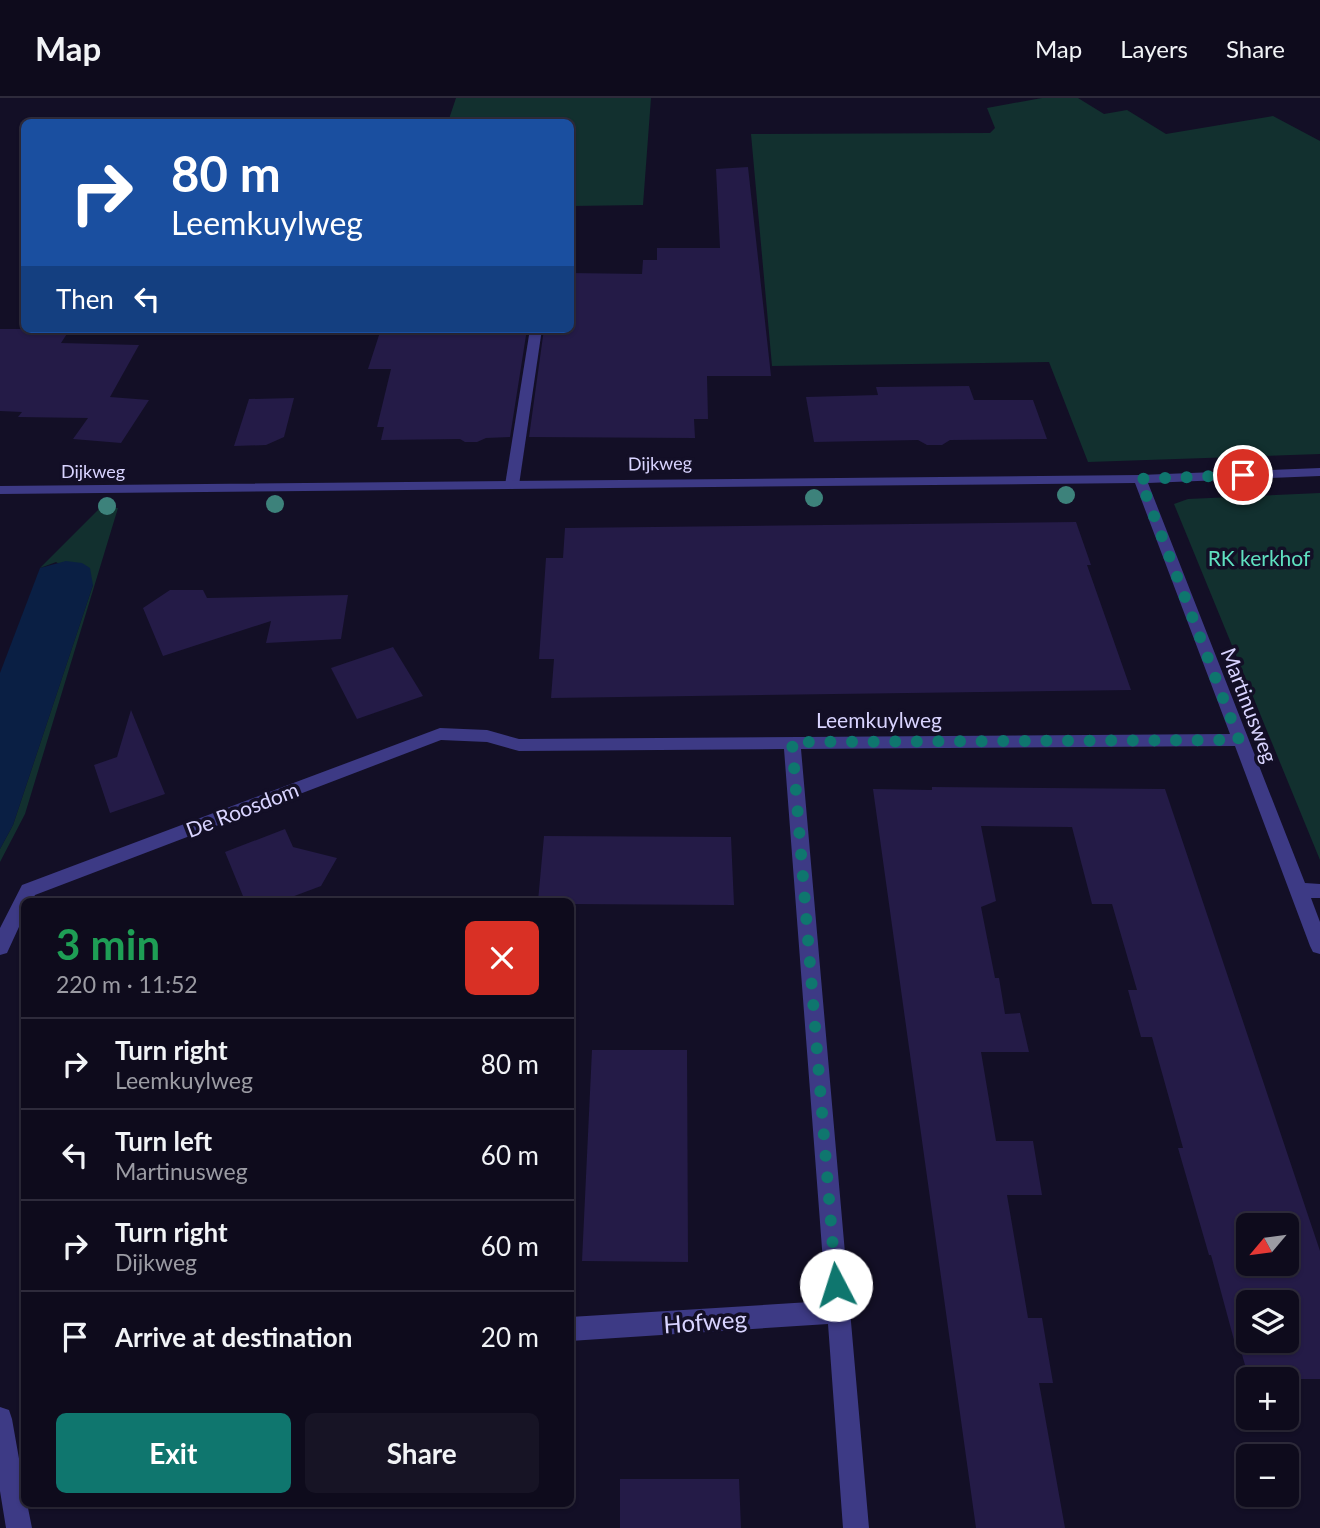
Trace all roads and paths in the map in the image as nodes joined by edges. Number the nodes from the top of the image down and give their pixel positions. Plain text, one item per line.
1 (535, 333) edge
2 (1320, 472) edge
3 (1140, 479) junction
4 (512, 485) junction
5 (0, 490) edge
6 (1239, 740) junction
7 (792, 742) junction
8 (519, 745) joint
9 (1298, 890) junction
10 (1320, 891) edge
11 (24, 898) edge
12 (21, 904) edge
13 (1320, 946) edge
14 (0, 947) edge
15 (839, 1312) junction
16 (574, 1329) edge
17 (0, 1419) edge
18 (19, 1528) edge
19 (856, 1528) edge

1 - 4 street
2 - 3 street, Dijkweg
3 - 4 street, Dijkweg
3 - 6 street, Martinusweg
4 - 5 street, Dijkweg
6 - 7 street, Leemkuylweg
6 - 9 street, Martinusweg
7 - 8 street, Leemkuylweg
7 - 15 street
8 - 11 street, De Roosdom
9 - 10 street
9 - 13 street, Martinusweg
12 - 14 street, De Roosdom
15 - 16 street, Hofweg
15 - 19 street
17 - 18 street

